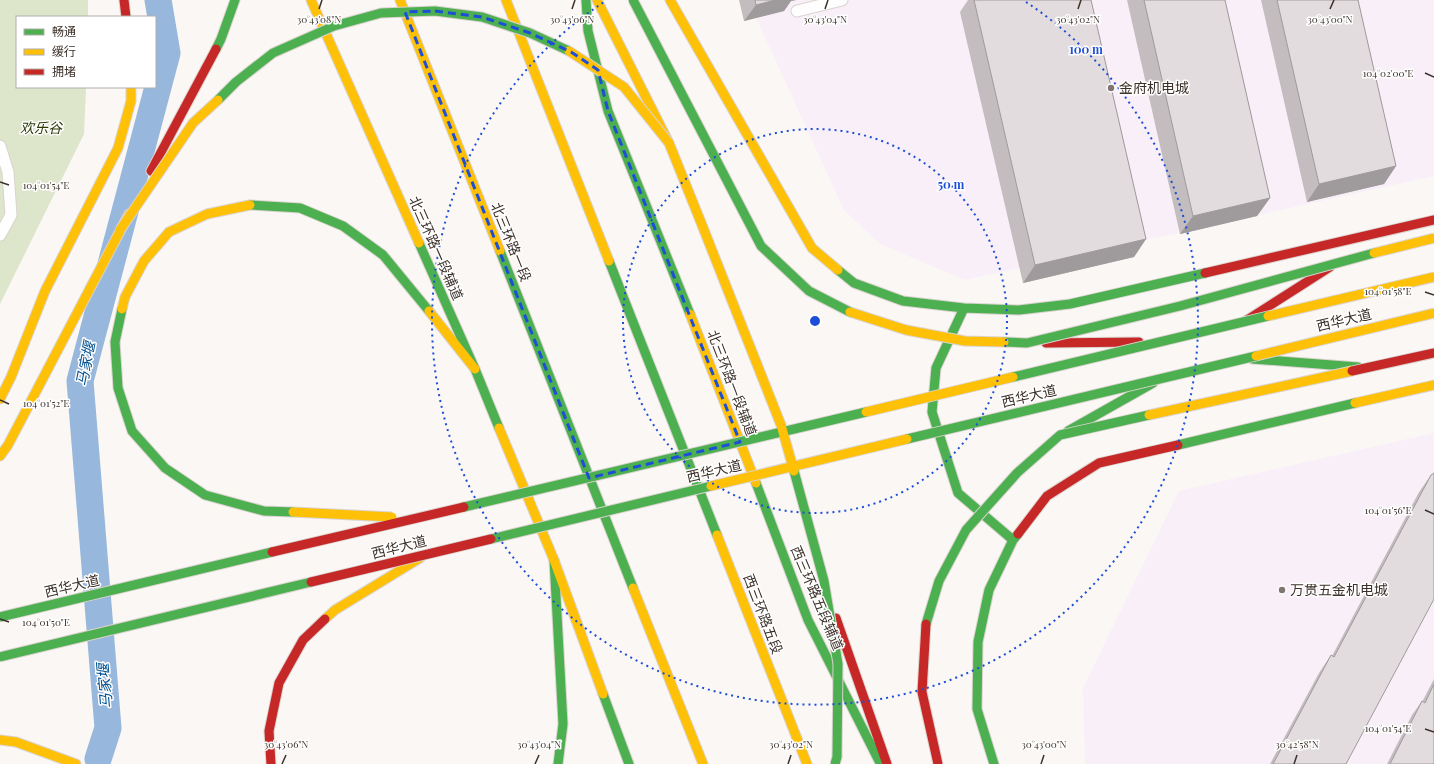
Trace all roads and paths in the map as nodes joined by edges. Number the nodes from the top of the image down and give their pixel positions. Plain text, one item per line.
1 (124, 0) edge
2 (235, 0) edge
3 (311, 0) edge
4 (400, 0) edge
5 (506, 0) edge
6 (586, 0) edge
7 (597, 0) edge
8 (633, 0) edge
9 (670, 0) edge
10 (842, 0) edge
11 (797, 10) dead end
12 (126, 16) edge
13 (130, 88) edge
14 (669, 143) junction
15 (0, 146) edge
16 (1434, 220) edge
17 (120, 230) junction
18 (0, 235) edge
19 (1434, 238) edge
20 (1337, 262) junction
21 (1434, 277) edge
22 (964, 308) junction
23 (1434, 313) edge
24 (1244, 322) junction
25 (1158, 342) junction
26 (1027, 343) junction
27 (1434, 353) edge
28 (1245, 358) junction
29 (1366, 368) junction
30 (475, 369) junction
31 (1162, 378) junction
32 (1434, 385) edge
33 (0, 399) edge
34 (1060, 435) junction
35 (0, 456) edge
36 (747, 459) joint
37 (420, 518) junction
38 (1013, 540) junction
39 (426, 555) junction
40 (554, 560) junction
41 (824, 581) junction
42 (0, 617) edge
43 (0, 657) edge
44 (0, 740) edge
45 (76, 764) edge
46 (271, 764) edge
47 (558, 764) edge
48 (629, 764) edge
49 (703, 764) edge
50 (806, 764) edge
51 (835, 764) edge
52 (882, 764) edge
53 (887, 764) edge
54 (938, 764) edge
55 (994, 764) edge

1 - 12 main road
2 - 17 main road, bridge
3 - 30 main road, 北三环路一段辅道
4 - 49 main road, 北三环路一段
5 - 50 main road, 西三环路五段
6 - 36 main road, 北三环路一段辅道
7 - 14 main road, bridge
8 - 26 main road, bridge
9 - 22 main road
10 - 11 lane
13 - 33 main road
14 - 17 main road, bridge
14 - 41 main road, bridge
15 - 18 lane
16 - 22 main road
17 - 35 main road
19 - 20 main road, bridge
20 - 24 main road, bridge
20 - 26 main road, bridge
21 - 24 main road, 西华大道, bridge
22 - 38 main road
23 - 28 main road, 西华大道, bridge
24 - 25 main road, 西华大道, bridge
25 - 26 main road, bridge
25 - 37 main road, 西华大道, bridge
27 - 29 main road, bridge
28 - 29 main road, bridge
28 - 31 main road, 西华大道, bridge
29 - 34 main road, bridge
30 - 37 main road, bridge
30 - 40 main road, 北三环路一段辅道
31 - 34 main road, bridge
31 - 39 main road, 西华大道, bridge
32 - 38 main road
34 - 54 main road, bridge
36 - 52 main road, 西三环路五段辅道
37 - 42 main road, 西华大道, bridge
38 - 55 main road
39 - 43 main road, 西华大道, bridge
39 - 46 main road
40 - 47 main road
40 - 48 main road
41 - 51 main road, bridge
41 - 53 main road, bridge
44 - 45 main road

